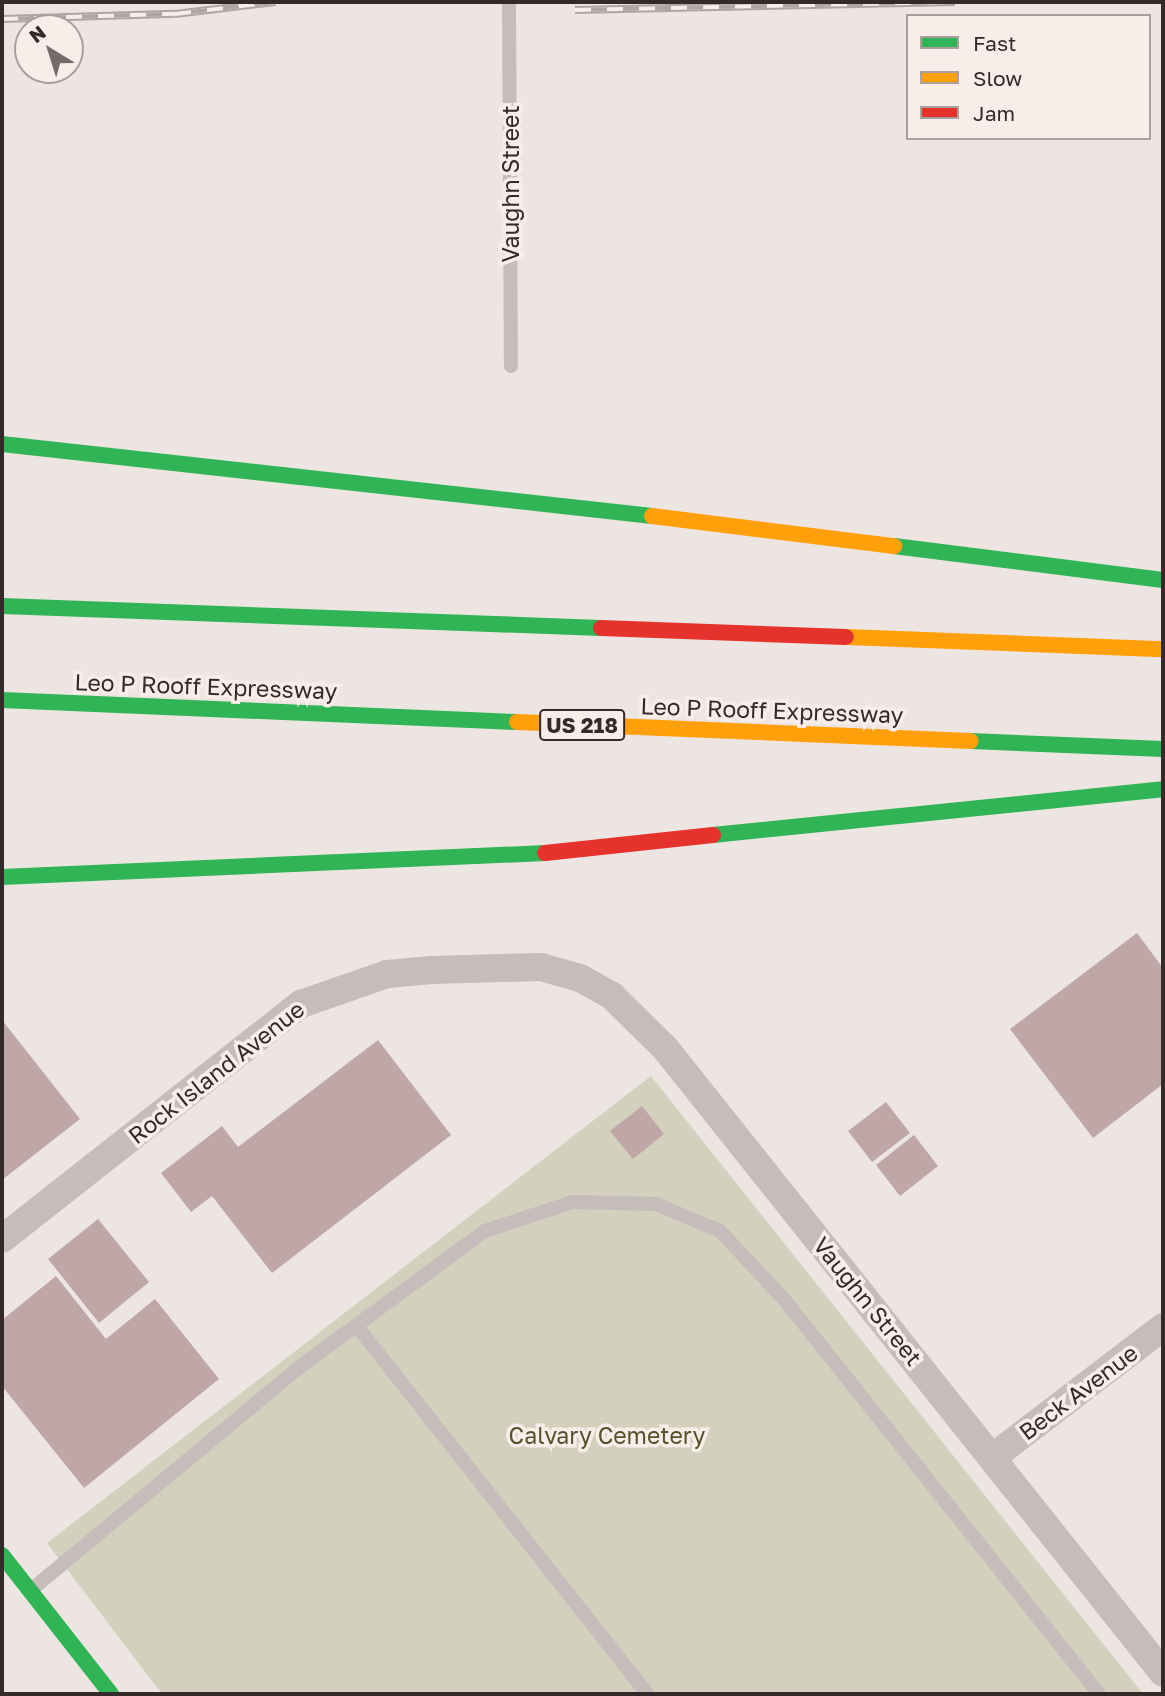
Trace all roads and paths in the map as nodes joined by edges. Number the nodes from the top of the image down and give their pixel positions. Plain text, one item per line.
1 (509, 2) edge
2 (511, 366) dead end
3 (2, 444) edge
4 (1163, 580) edge
5 (2, 606) edge
6 (1163, 649) edge
7 (2, 700) edge
8 (1163, 750) edge
9 (1163, 789) edge
10 (2, 877) edge
11 (541, 967) joint
12 (2, 1239) edge
13 (356, 1325) junction
14 (1163, 1327) edge
15 (993, 1457) junction
16 (2, 1555) edge
17 (30, 1591) junction
18 (1163, 1673) edge
19 (111, 1694) edge
20 (647, 1694) edge
21 (1099, 1694) edge

1 - 2 lane, Vaughn Street
3 - 4 main road
5 - 6 main road
7 - 8 main road, Leo P Rooff Expressway / US 218
9 - 10 main road
11 - 12 street, Rock Island Avenue
11 - 15 street, Vaughn Street
13 - 17 lane
13 - 20 lane
13 - 21 lane
14 - 15 street, Beck Avenue
15 - 18 street, Vaughn Street
16 - 17 main road
17 - 19 main road

